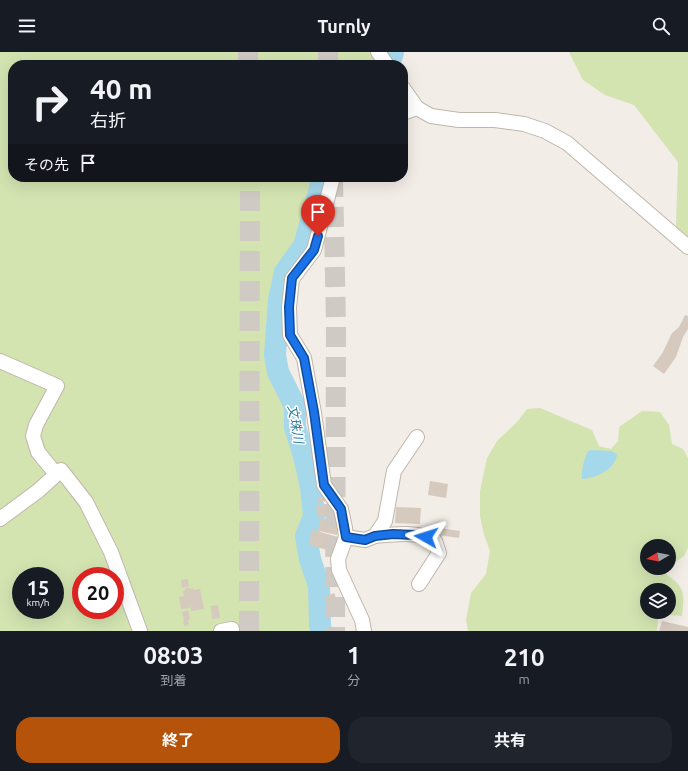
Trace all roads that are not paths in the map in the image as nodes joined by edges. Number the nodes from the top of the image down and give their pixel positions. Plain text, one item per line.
1 (408, 95) edge
2 (417, 108) junction
3 (408, 111) edge
4 (332, 182) edge
5 (688, 246) edge
6 (0, 361) edge
7 (417, 437) dead end
8 (56, 474) junction
9 (0, 519) edge
10 (375, 536) junction
11 (346, 537) junction
12 (418, 584) dead end
13 (140, 631) edge
14 (364, 631) edge

1 - 2 street
2 - 3 street
2 - 5 street
4 - 11 street
6 - 8 street
7 - 10 street
8 - 9 street
8 - 13 street
10 - 11 street
10 - 12 street
11 - 14 street

